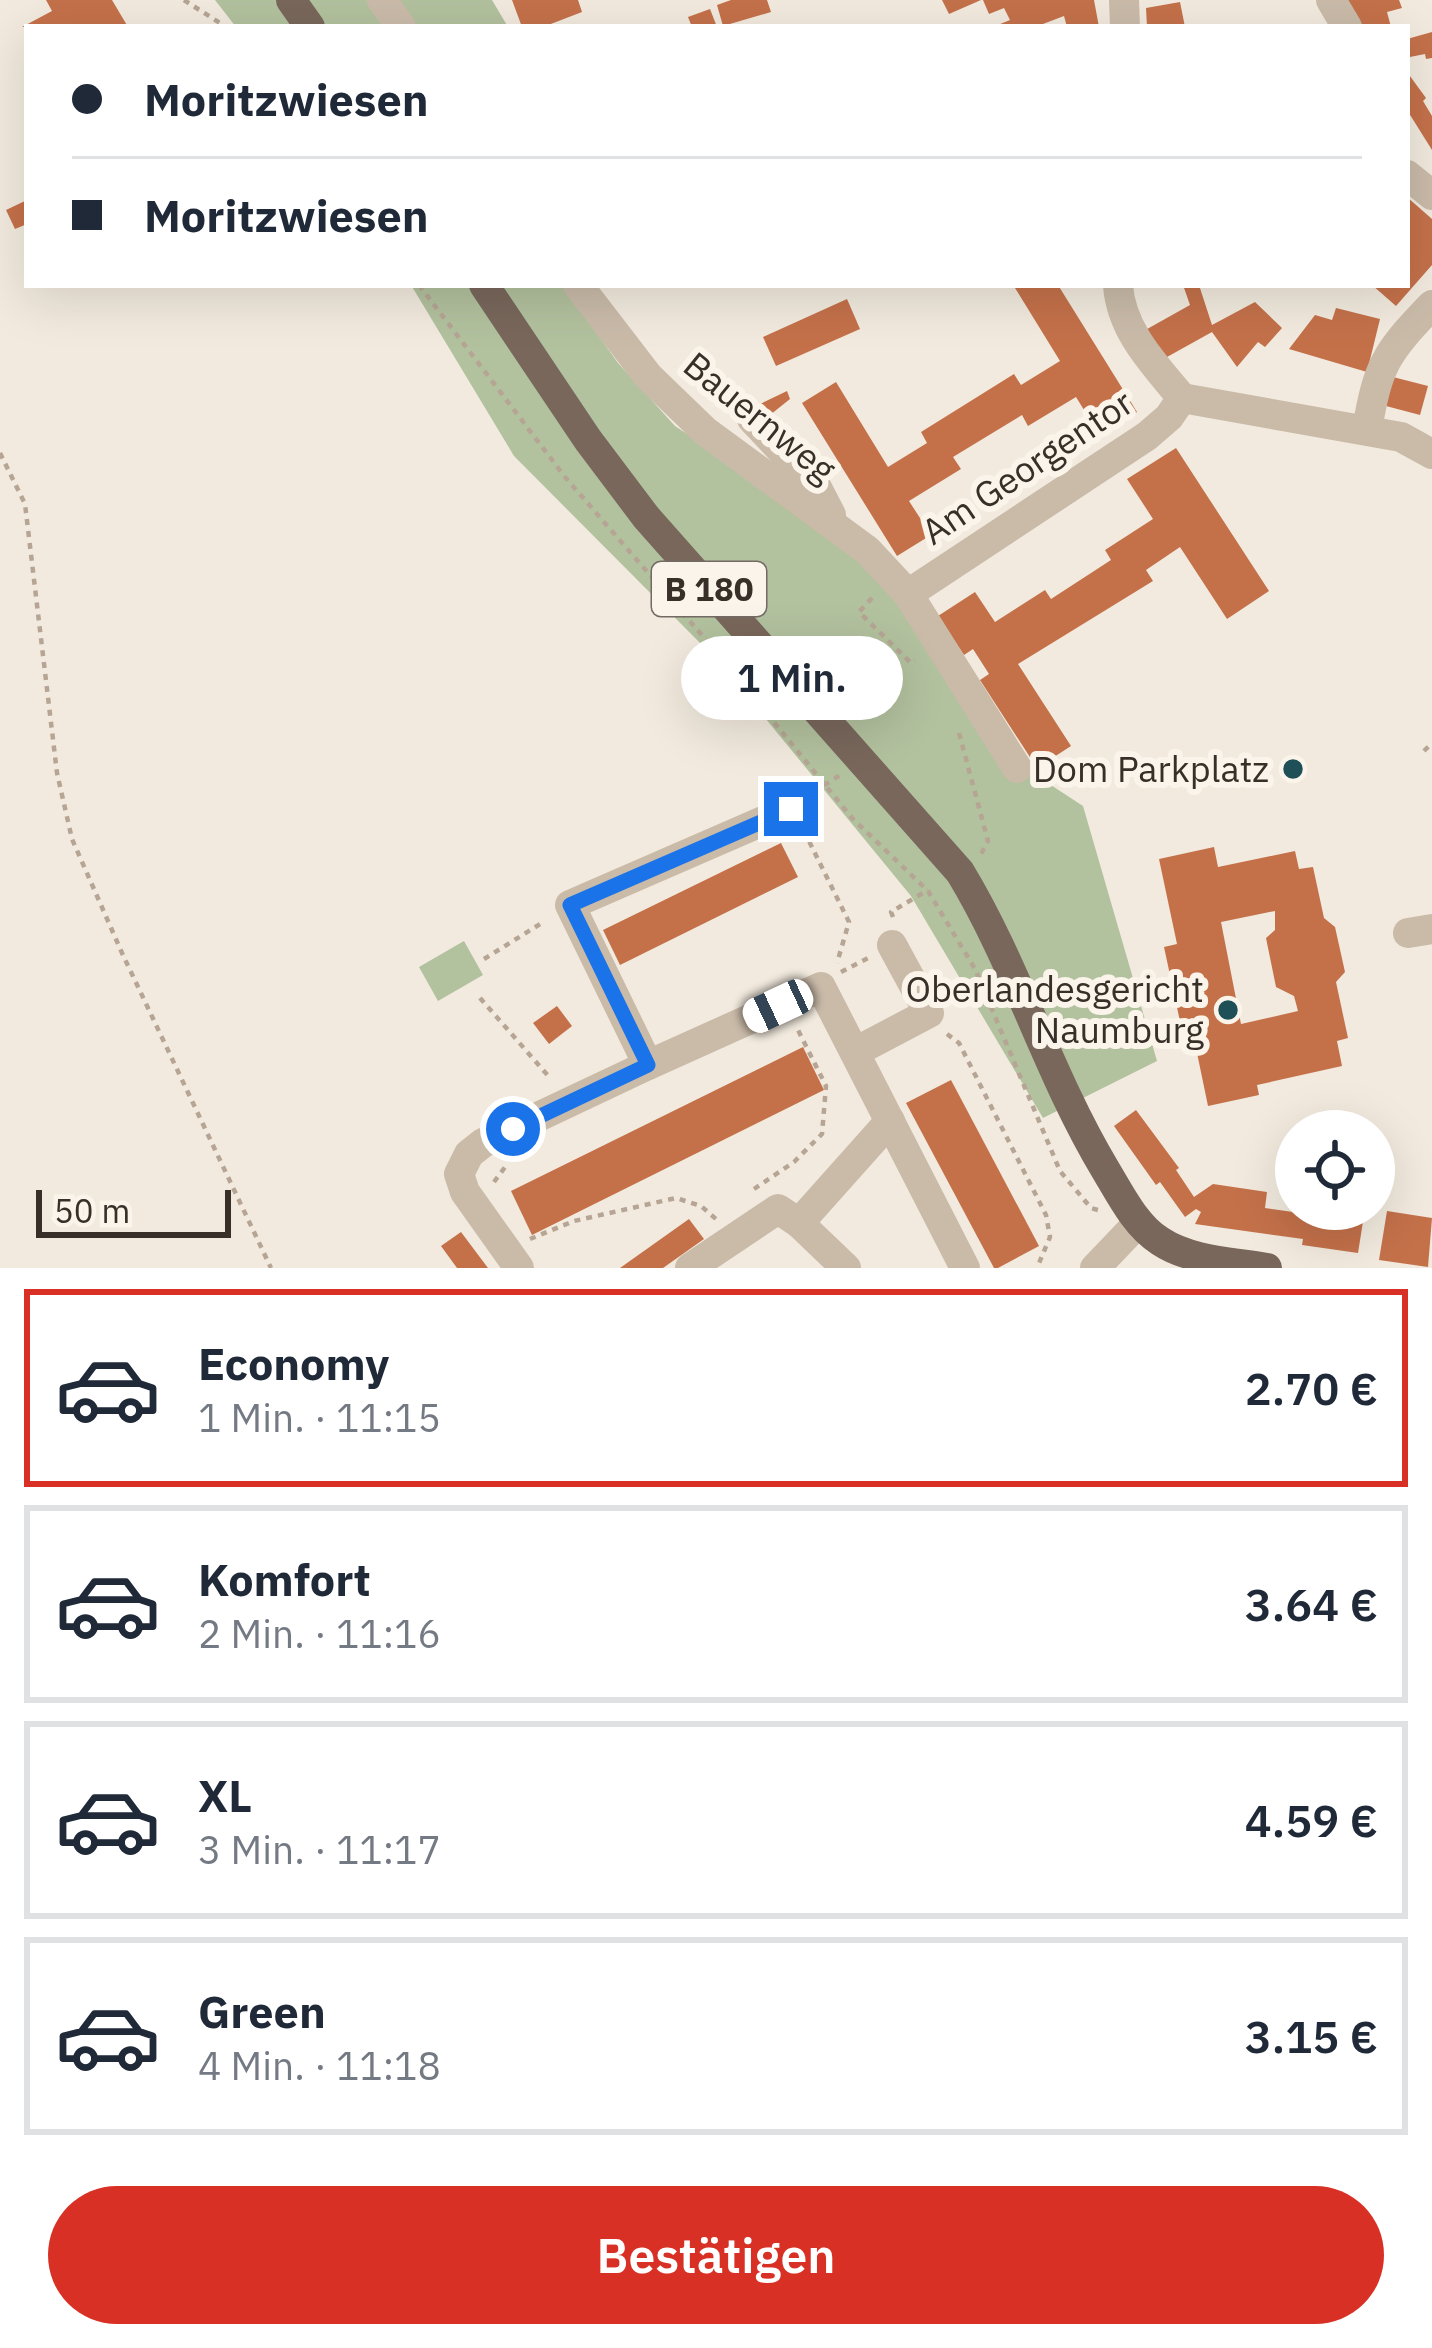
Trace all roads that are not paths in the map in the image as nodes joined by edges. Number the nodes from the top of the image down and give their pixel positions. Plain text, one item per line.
1 (486, 288) edge
2 (580, 288) edge
3 (1118, 288) edge
4 (1432, 304) edge
5 (1182, 398) junction
6 (752, 419) dead end
7 (1367, 430) junction
8 (1432, 454) edge
9 (840, 530) junction
10 (908, 594) junction
11 (1018, 768) dead end
12 (791, 809) road end
13 (892, 945) dead end
14 (855, 1052) junction
15 (648, 1065) junction
16 (890, 1120) junction
17 (1139, 1222) junction
18 (799, 1223) junction
19 (1228, 1265) edge
20 (519, 1268) edge
21 (690, 1268) edge
22 (846, 1268) edge
23 (965, 1268) edge
24 (1095, 1268) edge
25 (1267, 1268) edge

1 - 17 main road, B 180
2 - 9 street, Bauernweg
3 - 5 street
4 - 7 street
5 - 7 street
5 - 10 street, Am Georgentor
6 - 9 street
7 - 8 street
9 - 10 street, Bauernweg
10 - 11 street, Bauernweg
12 - 15 street
13 - 14 street
14 - 15 street
14 - 16 street
15 - 20 street
16 - 18 street
16 - 23 street
17 - 19 main road, B 180
17 - 24 street
18 - 21 street
18 - 22 street
19 - 25 main road, B 180

